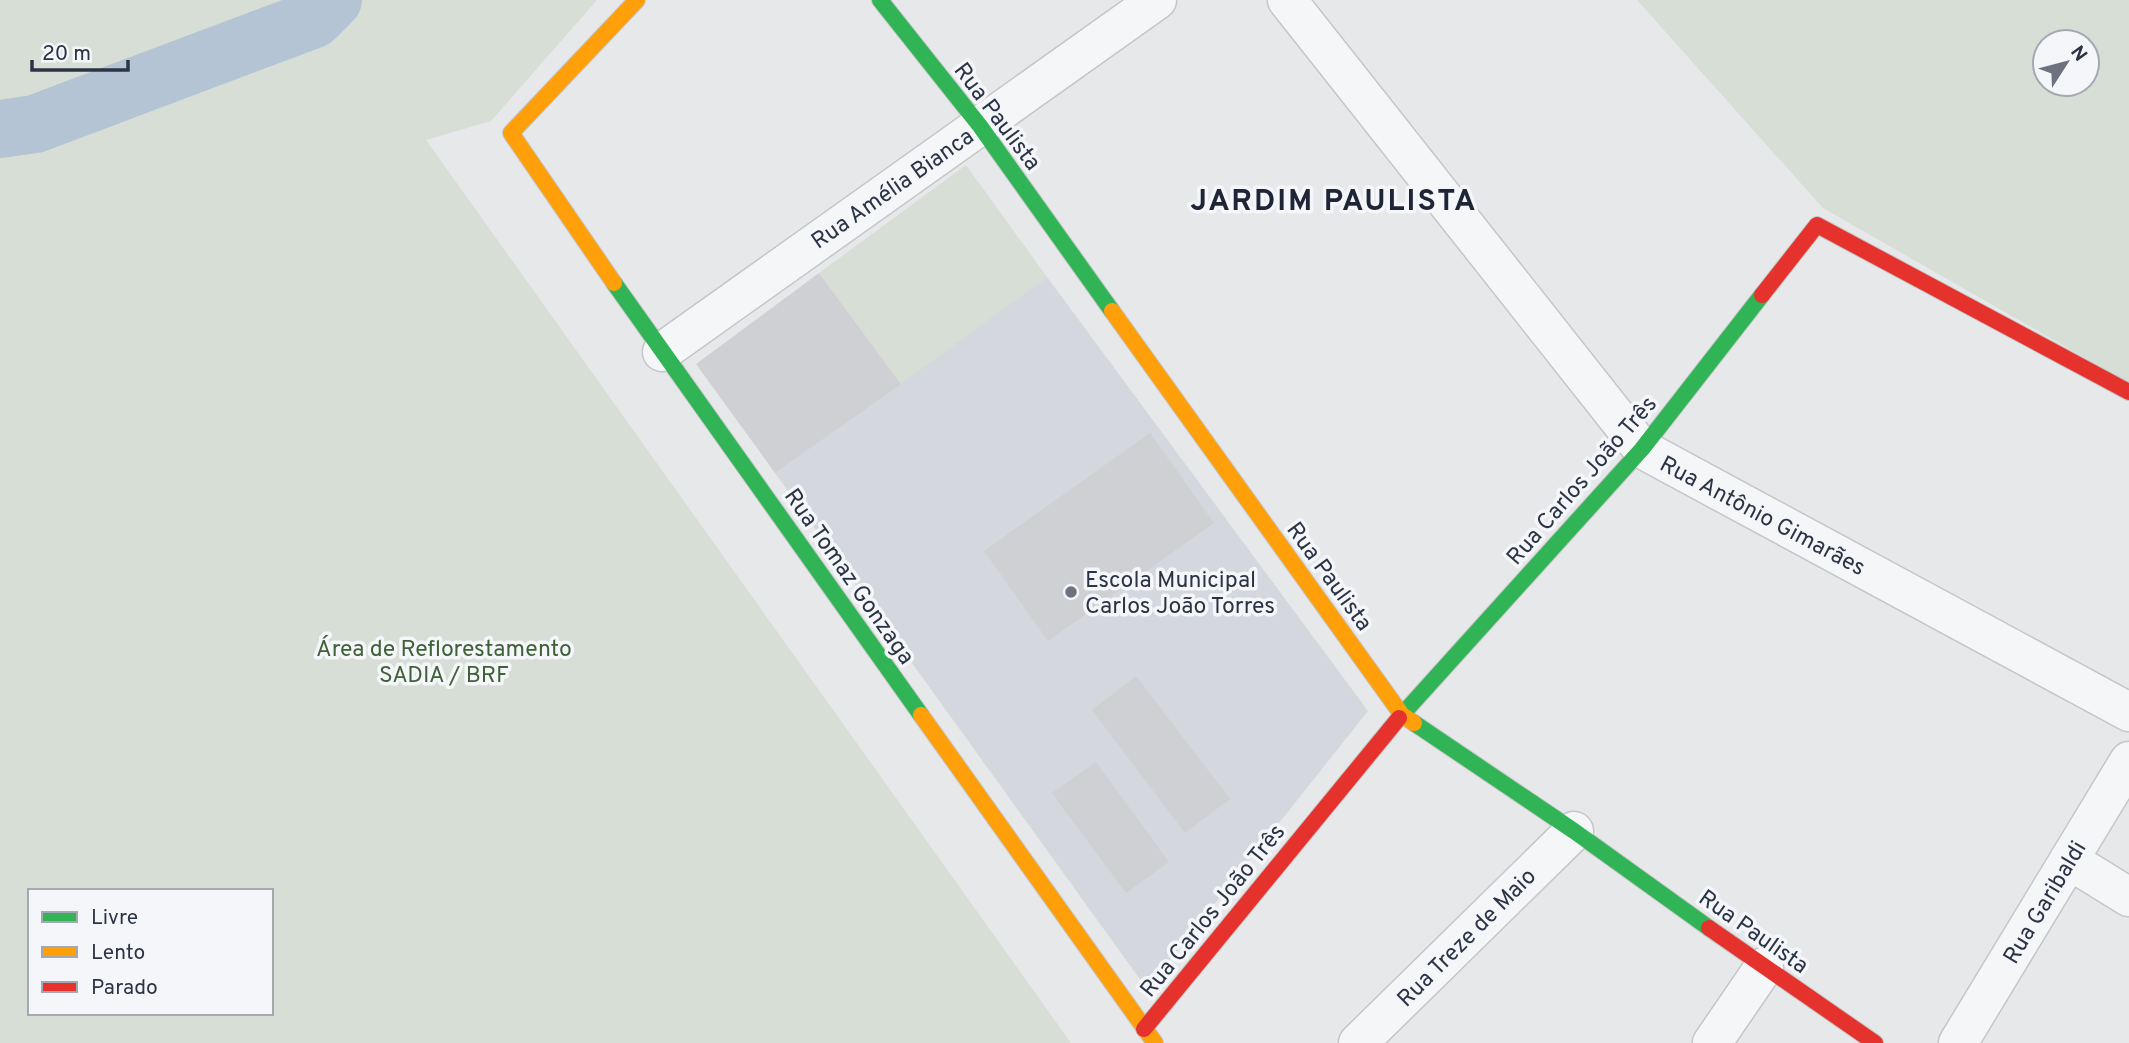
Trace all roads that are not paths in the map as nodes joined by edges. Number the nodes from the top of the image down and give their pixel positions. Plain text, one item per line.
1 (637, 0) edge
2 (880, 0) edge
3 (1157, 0) edge
4 (1287, 0) edge
5 (980, 126) junction
6 (662, 352) junction
7 (2129, 392) edge
8 (1642, 449) junction
9 (2129, 712) edge
10 (1402, 715) junction
11 (2129, 761) edge
12 (1574, 831) junction
13 (2069, 860) junction
14 (2129, 897) edge
15 (1764, 967) junction
16 (1144, 1029) junction
17 (1155, 1043) edge
18 (1358, 1043) edge
19 (1712, 1043) edge
20 (1875, 1043) edge
21 (1958, 1043) edge

1 - 6 street, Rua Tomaz Gonzaga
2 - 5 street, Rua Paulista
3 - 5 street, Rua Amélia Bianca
4 - 8 street, Rua Antônio Gimarães
5 - 6 street, Rua Amélia Bianca
5 - 10 street, Rua Paulista
6 - 16 street, Rua Tomaz Gonzaga
7 - 8 street, Rua Carlos João Três
8 - 9 street, Rua Antônio Gimarães
8 - 10 street, Rua Carlos João Três
10 - 12 street, Rua Paulista
10 - 16 street, Rua Carlos João Três
11 - 13 street, Rua Garibaldi
12 - 15 street, Rua Paulista
12 - 18 street, Rua Treze de Maio
13 - 14 street
13 - 21 street, Rua Garibaldi
15 - 19 street
15 - 20 street, Rua Paulista
16 - 17 street, Rua Tomaz Gonzaga

